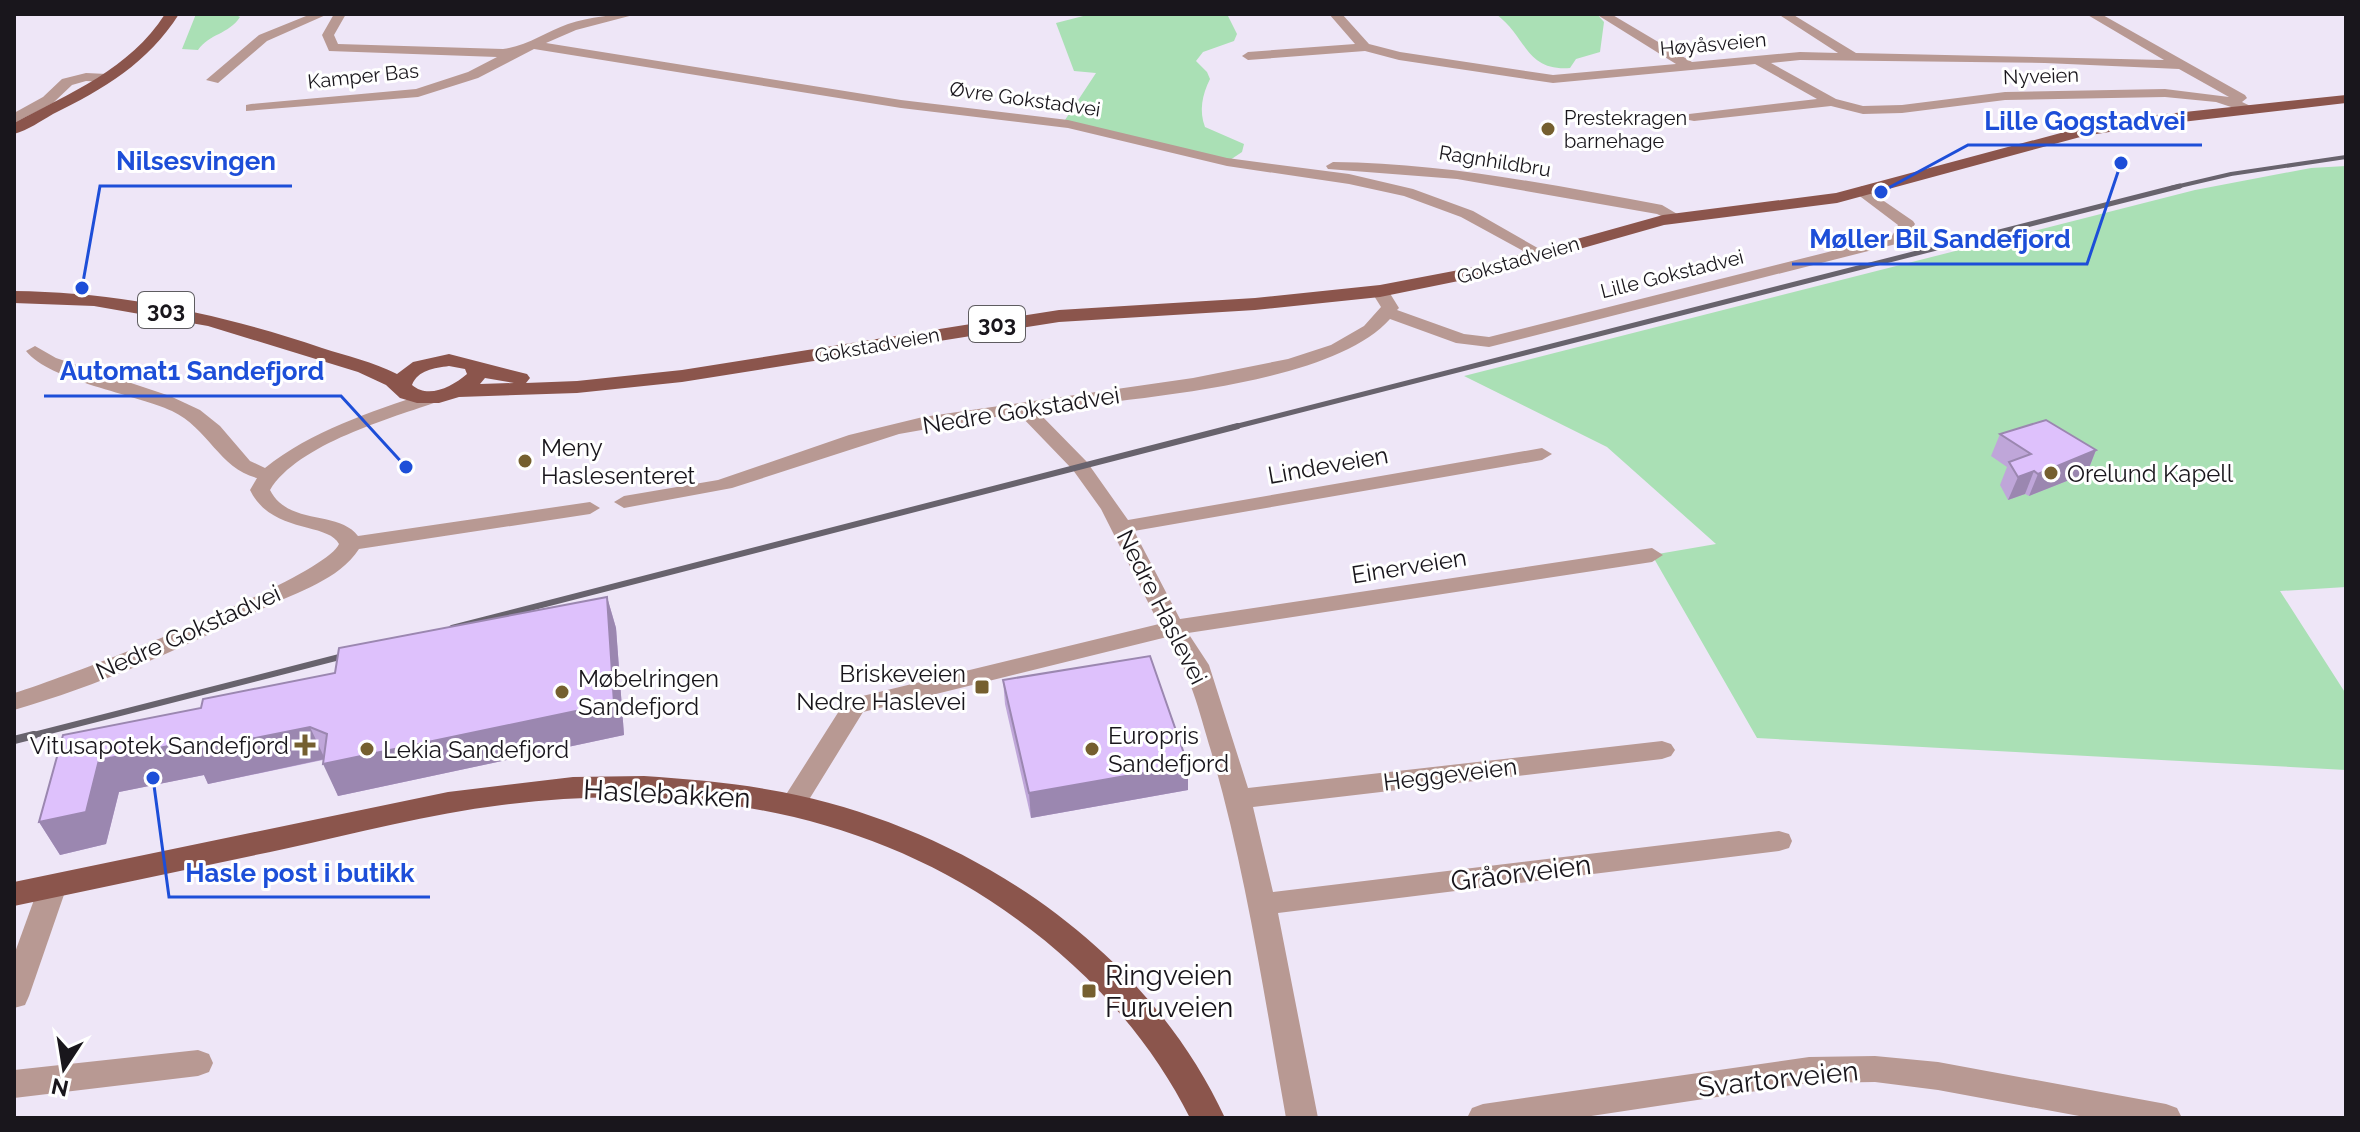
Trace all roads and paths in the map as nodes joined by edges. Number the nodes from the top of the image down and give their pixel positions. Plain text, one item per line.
1 (172, 14) edge
2 (322, 14) edge
3 (340, 14) edge
4 (631, 14) edge
5 (1335, 14) edge
6 (1602, 14) edge
7 (1784, 14) edge
8 (2092, 14) edge
9 (534, 45) junction
10 (1365, 47) junction
11 (518, 51) junction
12 (1248, 56) dead end
13 (1853, 56) junction
14 (1760, 62) junction
15 (2185, 65) junction
16 (1689, 66) junction
17 (107, 78) junction
18 (213, 80) dead end
19 (54, 95) junction
20 (27, 97) dead end
21 (2346, 99) edge
22 (1831, 102) junction
23 (251, 108) dead end
24 (2252, 110) junction
25 (1694, 117) dead end
26 (14, 119) edge
27 (14, 129) edge
28 (1305, 171) junction
29 (1862, 191) junction
30 (1676, 218) junction
31 (1542, 255) junction
32 (1380, 291) junction
33 (14, 297) edge
34 (1387, 313) junction
35 (35, 351) dead end
36 (314, 351) junction
37 (438, 361) junction
38 (477, 370) junction
39 (682, 376) junction
40 (401, 387) junction
41 (457, 391) junction
42 (433, 397) junction
43 (1023, 407) junction
44 (357, 425) junction
45 (1542, 454) dead end
46 (267, 475) junction
47 (624, 502) dead end
48 (590, 508) dead end
49 (1123, 527) junction
50 (350, 544) junction
51 (1652, 555) dead end
52 (1173, 628) junction
53 (14, 702) edge
54 (1662, 750) dead end
55 (1238, 799) junction
56 (793, 804) junction
57 (1779, 841) dead end
58 (53, 886) junction
59 (14, 894) edge
60 (1262, 904) junction
61 (14, 996) edge
62 (198, 1063) dead end
63 (14, 1084) edge
64 (1208, 1118) edge
65 (1302, 1118) edge
66 (1483, 1118) edge
67 (2166, 1118) edge

1 - 17 main road
2 - 18 street
3 - 11 street, Kamper Bas
4 - 9 street, Kamper Bas
5 - 10 street
6 - 16 street
7 - 13 street
8 - 15 street
9 - 11 street, Kamper Bas
9 - 28 street, Øvre Gokstadvei
10 - 12 street, Høyåsveien
10 - 16 street, Høyåsveien
11 - 23 street, Kamper Bas
13 - 14 street, Høyåsveien
13 - 15 street, Høyåsveien
14 - 16 street, Høyåsveien
14 - 22 street, Nyveien
15 - 24 street
17 - 19 street
17 - 27 main road
19 - 20 street
19 - 26 street
21 - 24 main road, Gokstadveien / 303
22 - 24 street, Nyveien
22 - 25 street, Nyveien
24 - 29 main road, Gokstadveien / 303
28 - 30 street, Ragnhildbru
28 - 31 street, Øvre Gokstadvei
29 - 30 main road, Gokstadveien / 303
29 - 34 street, Lille Gokstadvei
30 - 31 main road, Gokstadveien / 303
31 - 32 main road, Gokstadveien / 303
32 - 34 street
32 - 39 main road, Gokstadveien / 303
33 - 36 main road, 303
34 - 43 street, Nedre Gokstadvei
35 - 46 street
36 - 37 main road, 303
36 - 40 main road, 303
37 - 38 main road, 303
37 - 40 main road
38 - 39 main road, Gokstadveien / 303
38 - 41 main road
39 - 41 main road, Gokstadveien / 303
40 - 42 main road, 303
40 - 44 street
41 - 42 main road, 303
42 - 44 street
43 - 47 street, Nedre Gokstadvei
43 - 49 street, Nedre Haslevei
44 - 46 street
45 - 49 street, Lindeveien
46 - 50 street
48 - 50 street
49 - 52 street, Nedre Haslevei
50 - 53 street, Nedre Gokstadvei
51 - 52 street, Einerveien
52 - 55 street, Nedre Haslevei
52 - 56 street, Einerveien
54 - 55 street, Heggeveien
55 - 60 street, Nedre Haslevei
56 - 58 main road, Haslebakken
56 - 64 main road, Haslebakken
57 - 60 street, Gråorveien
58 - 59 main road, Haslebakken
58 - 61 street
60 - 65 street, Nedre Haslevei
62 - 63 street
66 - 67 street, Svartorveien

